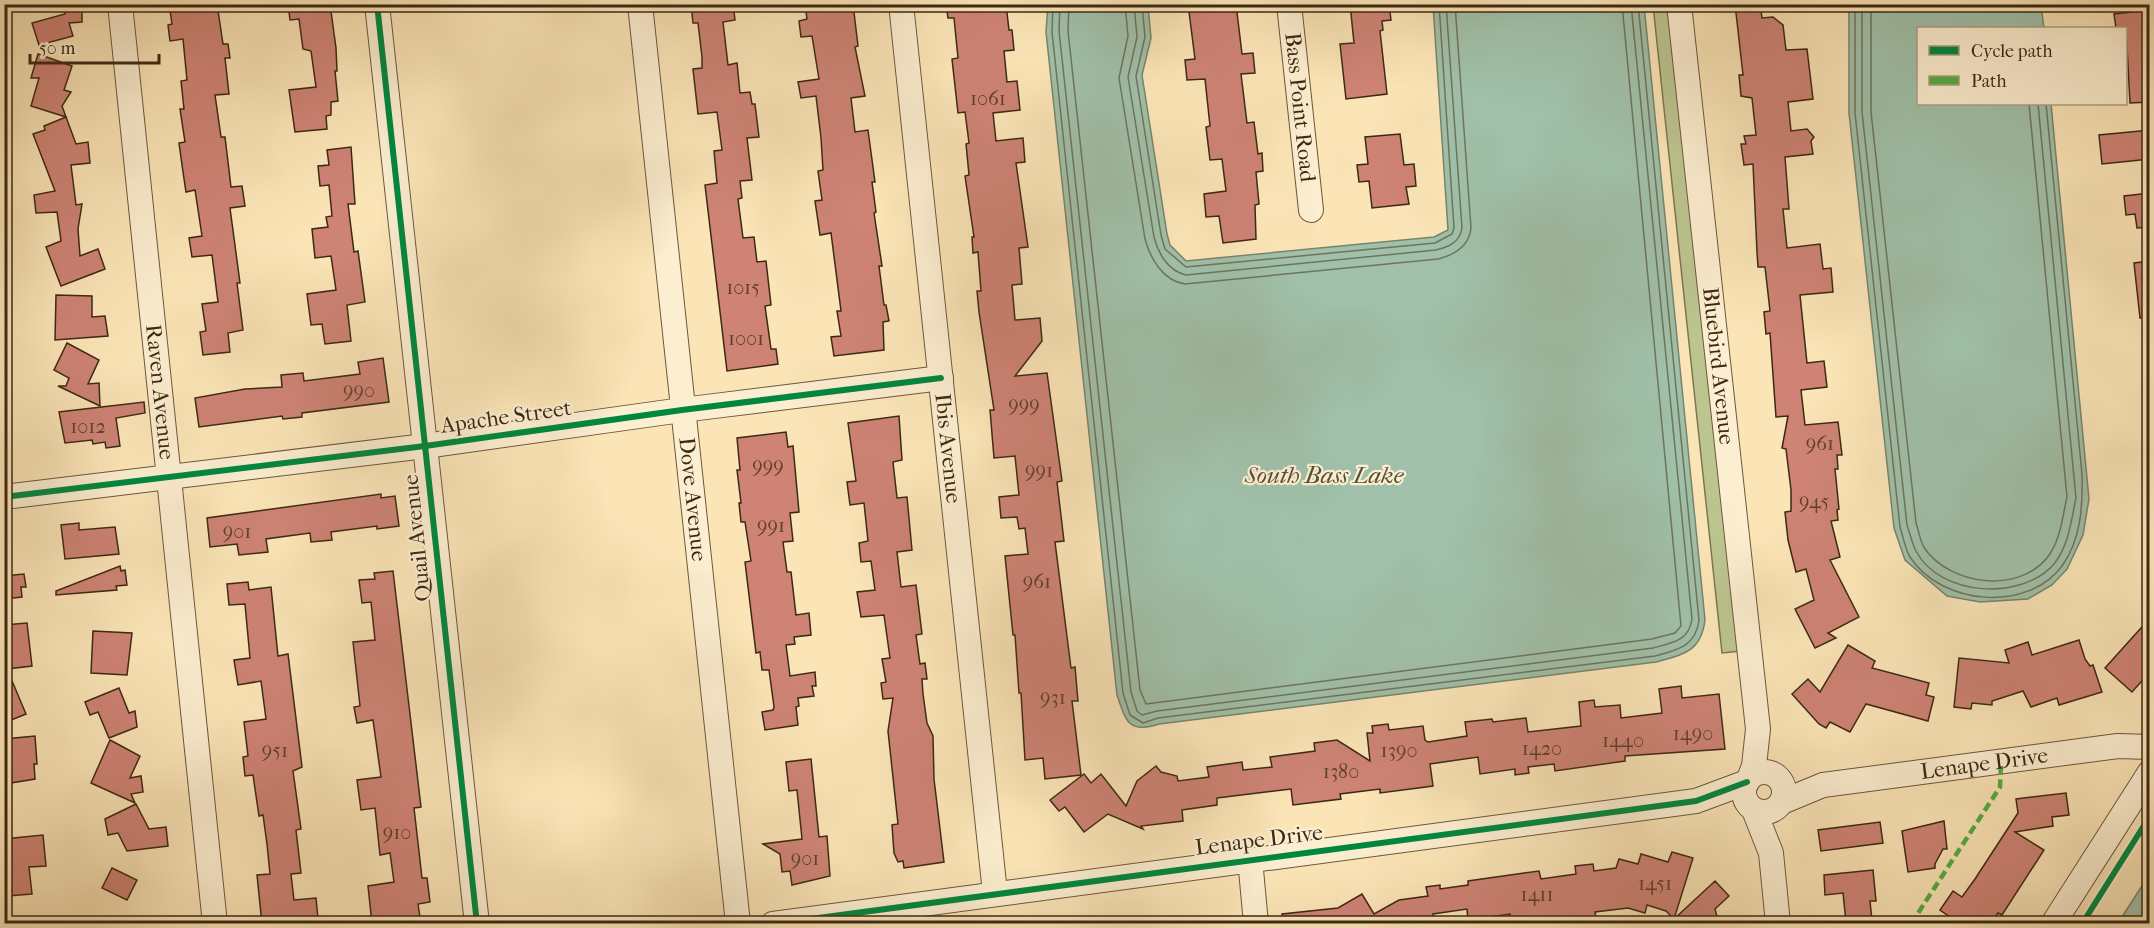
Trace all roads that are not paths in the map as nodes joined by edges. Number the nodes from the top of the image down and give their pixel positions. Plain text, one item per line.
1 (120, 4) edge
2 (377, 4) edge
3 (640, 4) edge
4 (901, 4) edge
5 (1289, 4) edge
6 (1679, 4) edge
7 (1311, 210) dead end
8 (941, 378) junction
9 (682, 410) junction
10 (425, 446) junction
11 (168, 477) junction
12 (4, 497) edge
13 (1758, 729) junction
14 (2150, 747) edge
15 (2150, 772) edge
16 (1748, 781) junction
17 (1770, 797) junction
18 (1700, 800) junction
19 (1250, 860) junction
20 (995, 893) junction
21 (215, 924) edge
22 (477, 924) edge
23 (738, 924) edge
24 (773, 924) edge
25 (1256, 924) edge
26 (1778, 924) edge
27 (2053, 924) edge

1 - 11 street, Raven Avenue
2 - 10 street, Quail Avenue
3 - 9 street, Dove Avenue
4 - 8 street, Ibis Avenue
5 - 7 street, Bass Point Road
6 - 13 street, Bluebird Avenue
8 - 9 street, Apache Street
8 - 20 street, Ibis Avenue
9 - 10 street, Apache Street
9 - 23 street, Dove Avenue
10 - 11 street, Apache Street
10 - 22 street, Quail Avenue
11 - 12 street, Apache Street
11 - 21 street, Raven Avenue
13 - 16 street, Bluebird Avenue
13 - 17 street, Bluebird Avenue
14 - 17 street, Lenape Drive
15 - 27 street
16 - 17 street
16 - 18 street, Lenape Drive
17 - 18 street, Lenape Drive
17 - 26 street, Bluebird Avenue
18 - 19 street, Lenape Drive
19 - 20 street, Lenape Drive
19 - 25 street
20 - 24 street, Lenape Drive

